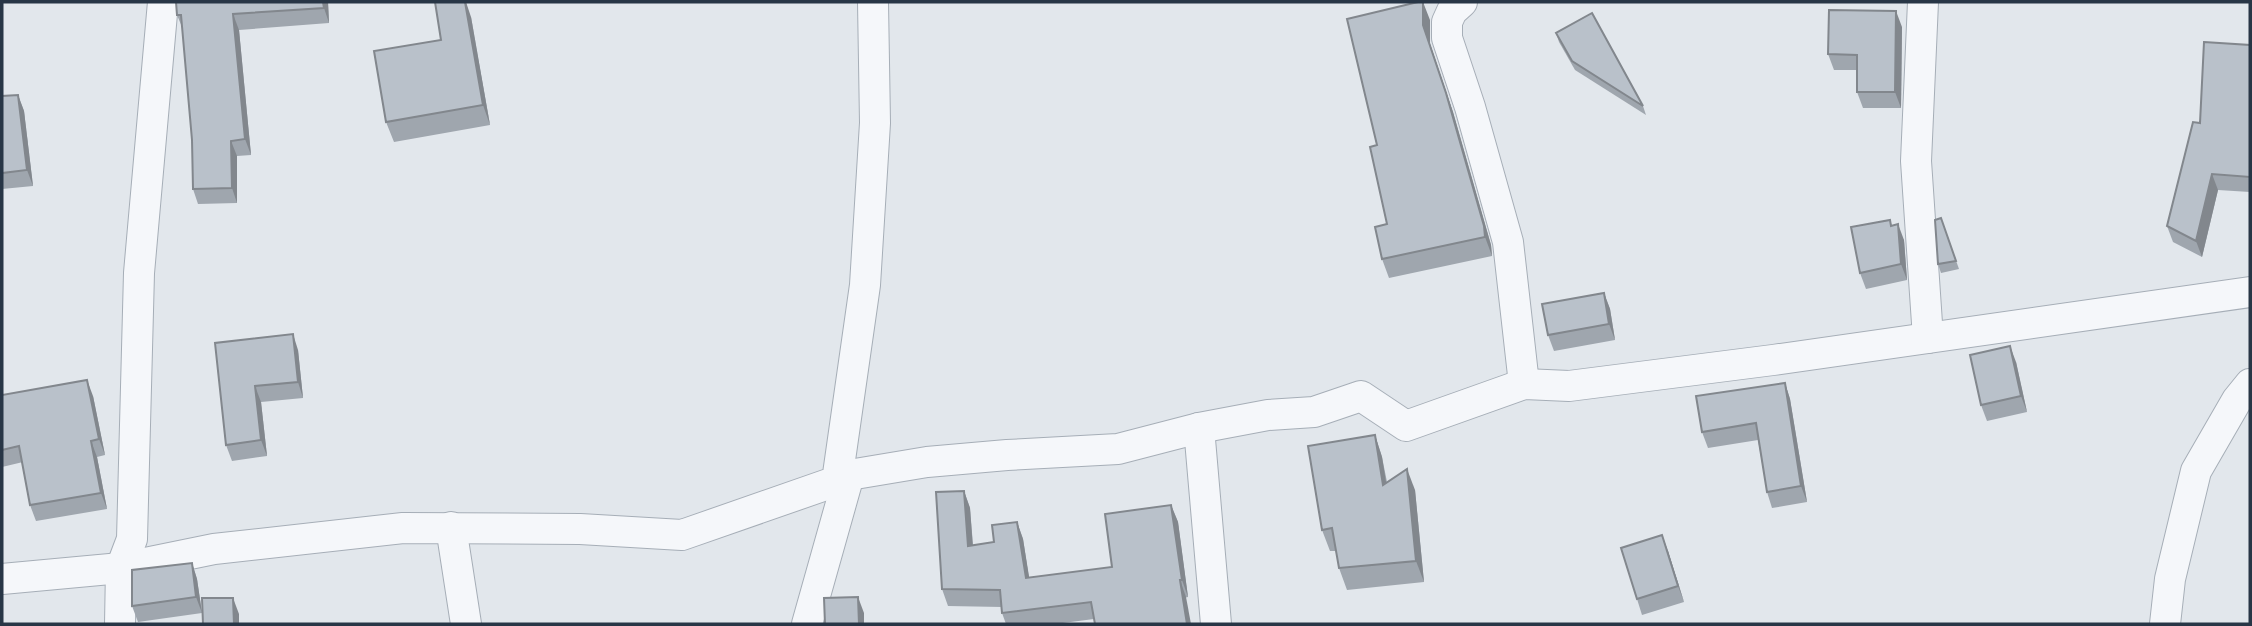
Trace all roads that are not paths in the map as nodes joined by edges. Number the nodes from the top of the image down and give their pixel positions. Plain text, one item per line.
1 (163, 2) edge
2 (873, 2) edge
3 (1462, 2) edge
4 (1923, 2) edge
5 (2250, 292) edge
6 (1928, 338) junction
7 (1524, 384) junction
8 (2250, 384) edge
9 (1199, 428) junction
10 (843, 478) junction
11 (451, 527) junction
12 (121, 568) junction
13 (2, 579) edge
14 (120, 624) edge
15 (466, 624) edge
16 (807, 624) edge
17 (1216, 624) edge
18 (2165, 624) edge

1 - 12 street
2 - 10 street
3 - 7 street
4 - 6 street
5 - 6 street
6 - 7 street
7 - 9 street
8 - 18 street
9 - 10 street
9 - 17 street
10 - 11 street
10 - 16 street
11 - 12 street
11 - 15 street
12 - 13 street
12 - 14 street

